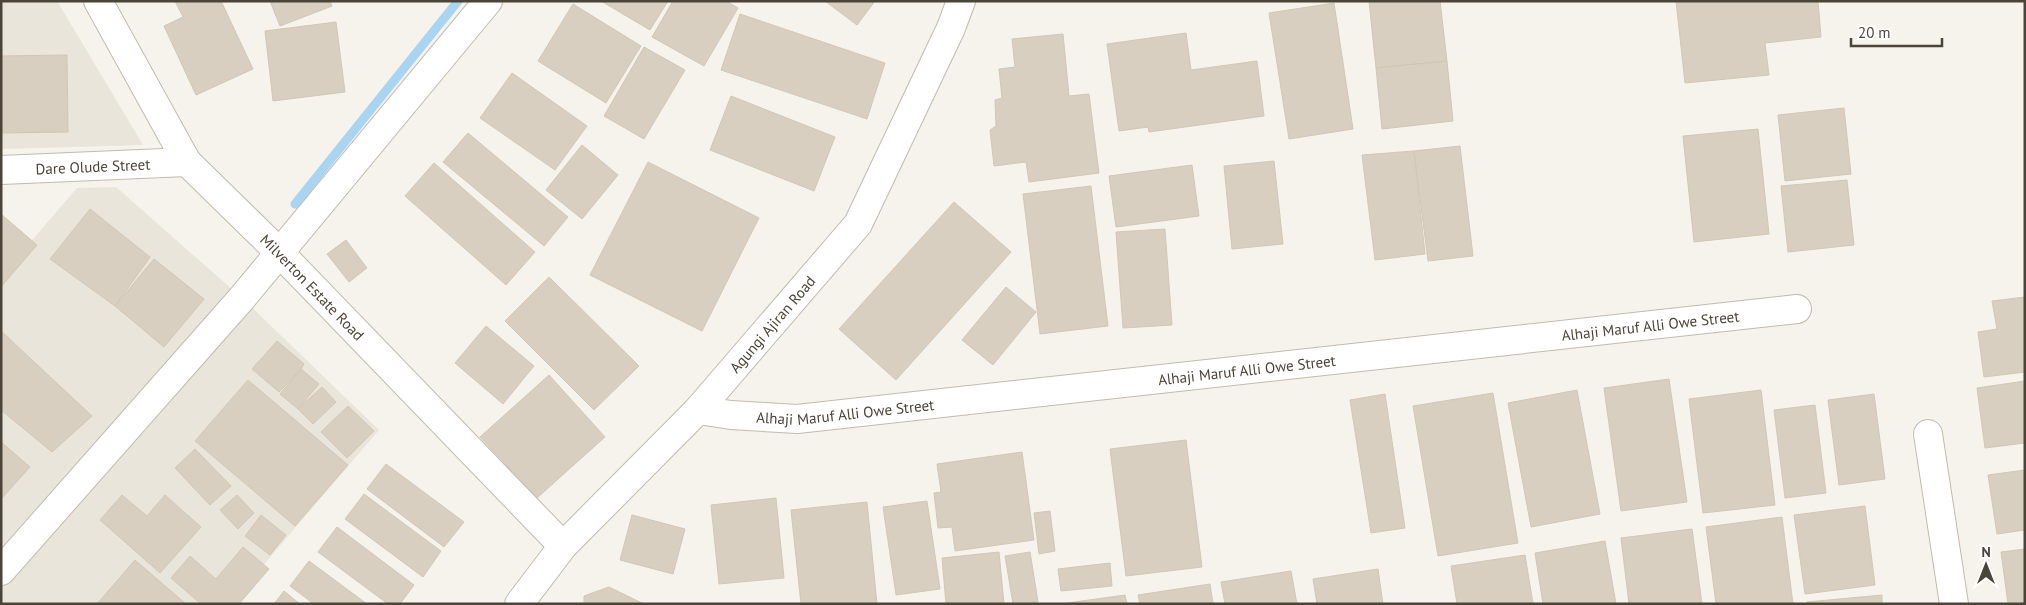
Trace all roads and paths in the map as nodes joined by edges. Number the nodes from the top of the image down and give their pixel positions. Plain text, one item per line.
1 (98, 1) edge
2 (488, 1) edge
3 (962, 1) edge
4 (187, 162) junction
5 (1, 170) edge
6 (280, 253) junction
7 (1797, 309) dead end
8 (698, 410) junction
9 (1928, 434) dead end
10 (563, 546) junction
11 (1, 571) edge
12 (519, 604) edge
13 (1954, 604) edge

1 - 4 street, Milverton Estate Road
2 - 6 street
3 - 8 street, Agungi Ajiran Road
4 - 5 street, Dare Olude Street
4 - 6 street, Milverton Estate Road
6 - 10 street, Milverton Estate Road
6 - 11 street
7 - 8 street, Alhaji Maruf Alli Owe Street
8 - 10 street, Agungi Ajiran Road
9 - 13 street
10 - 12 street, Agungi Ajiran Road

